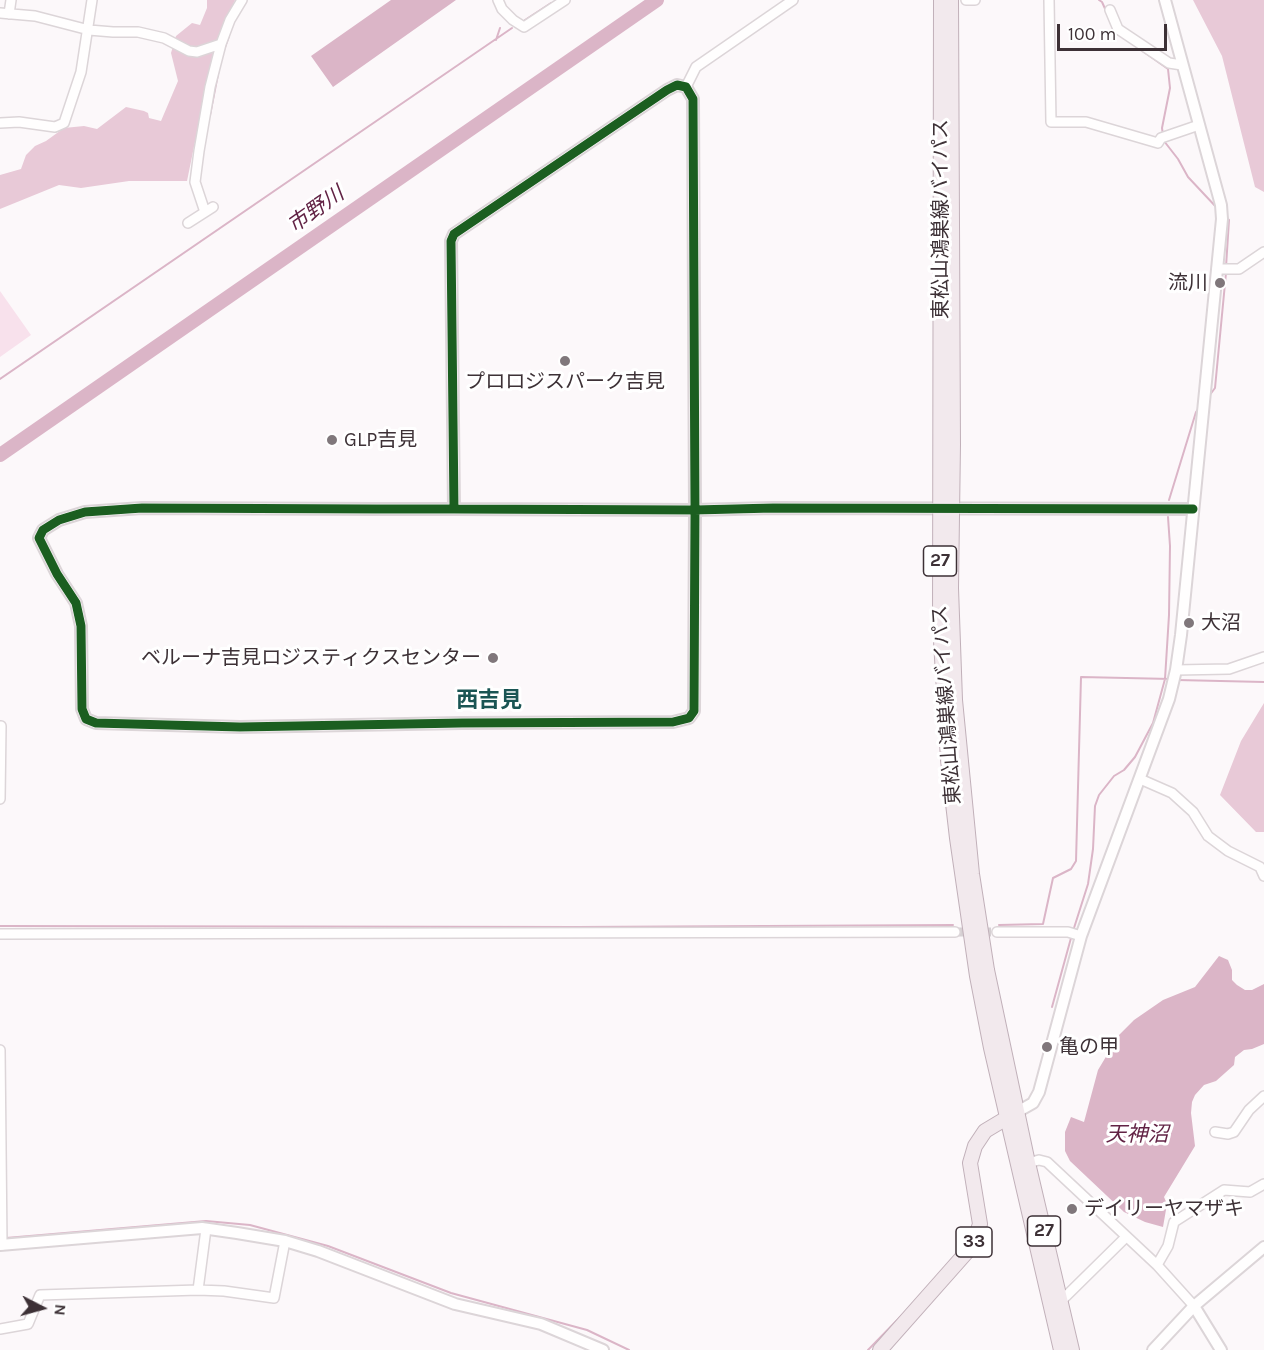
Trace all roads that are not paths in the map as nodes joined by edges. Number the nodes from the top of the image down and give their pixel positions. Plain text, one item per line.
1 (11, 0) edge
2 (92, 0) edge
3 (498, 0) edge
4 (793, 0) edge
5 (940, 0) edge
6 (951, 0) edge
7 (966, 0) edge
8 (975, 0) edge
9 (1049, 0) edge
10 (1165, 0) edge
11 (563, 1) edge
12 (239, 2) edge
13 (1110, 9) dead end
14 (5, 13) edge
15 (89, 30) junction
16 (221, 44) junction
17 (1182, 64) junction
18 (686, 87) junction
19 (0, 123) edge
20 (1199, 125) junction
21 (188, 222) dead end
22 (1264, 252) edge
23 (1218, 269) junction
24 (454, 509) junction
25 (946, 509) junction
26 (1193, 509) junction
27 (695, 510) junction
28 (1264, 657) edge
29 (1176, 670) junction
30 (1, 726) edge
31 (1140, 779) junction
32 (0, 799) edge
33 (1264, 876) edge
34 (955, 932) tunnel mouth
35 (997, 932) tunnel mouth
36 (0, 934) edge
37 (1081, 936) junction
38 (0, 1050) edge
39 (0, 1081) edge
40 (1264, 1096) edge
41 (1012, 1114) junction
42 (1215, 1132) dead end
43 (1028, 1163) junction
44 (1264, 1184) edge
45 (206, 1229) junction
46 (1126, 1237) junction
47 (285, 1242) junction
48 (1, 1245) edge
49 (1264, 1247) edge
50 (1157, 1265) junction
51 (198, 1290) junction
52 (1060, 1302) junction
53 (1194, 1306) junction
54 (0, 1329) edge
55 (1058, 1347) edge
56 (603, 1350) edge
57 (880, 1350) edge
58 (1072, 1350) edge
59 (1153, 1350) edge
60 (1221, 1350) edge

1 - 14 street
2 - 15 street
3 - 11 street
4 - 18 street
5 - 25 main road, 東松山鴻巣線バイパス / 27
6 - 25 main road, 東松山鴻巣線バイパス / 27
7 - 8 street
9 - 20 street
10 - 17 street
12 - 16 street
13 - 17 street
14 - 15 street
15 - 16 street
15 - 19 street
16 - 21 street
17 - 20 street
18 - 24 street
18 - 27 street
20 - 23 street
22 - 23 street
23 - 26 street
24 - 27 street
24 - 27 street
25 - 26 street
25 - 27 street
25 - 41 main road, 東松山鴻巣線バイパス / 27
26 - 29 street
28 - 29 street
29 - 31 street
30 - 32 street
31 - 33 street
31 - 37 street
34 - 36 street
35 - 37 street
37 - 41 street
38 - 39 street
39 - 48 street
40 - 42 street
41 - 43 main road, 27
41 - 55 main road, 27
41 - 57 main road, 33
43 - 46 street
43 - 52 main road, 27
44 - 50 street
45 - 47 street
45 - 48 street
45 - 51 street
46 - 50 street
46 - 52 street
47 - 51 street
47 - 56 street
49 - 53 street
50 - 53 street
51 - 54 street
52 - 58 main road, 27
53 - 59 street
53 - 60 street

